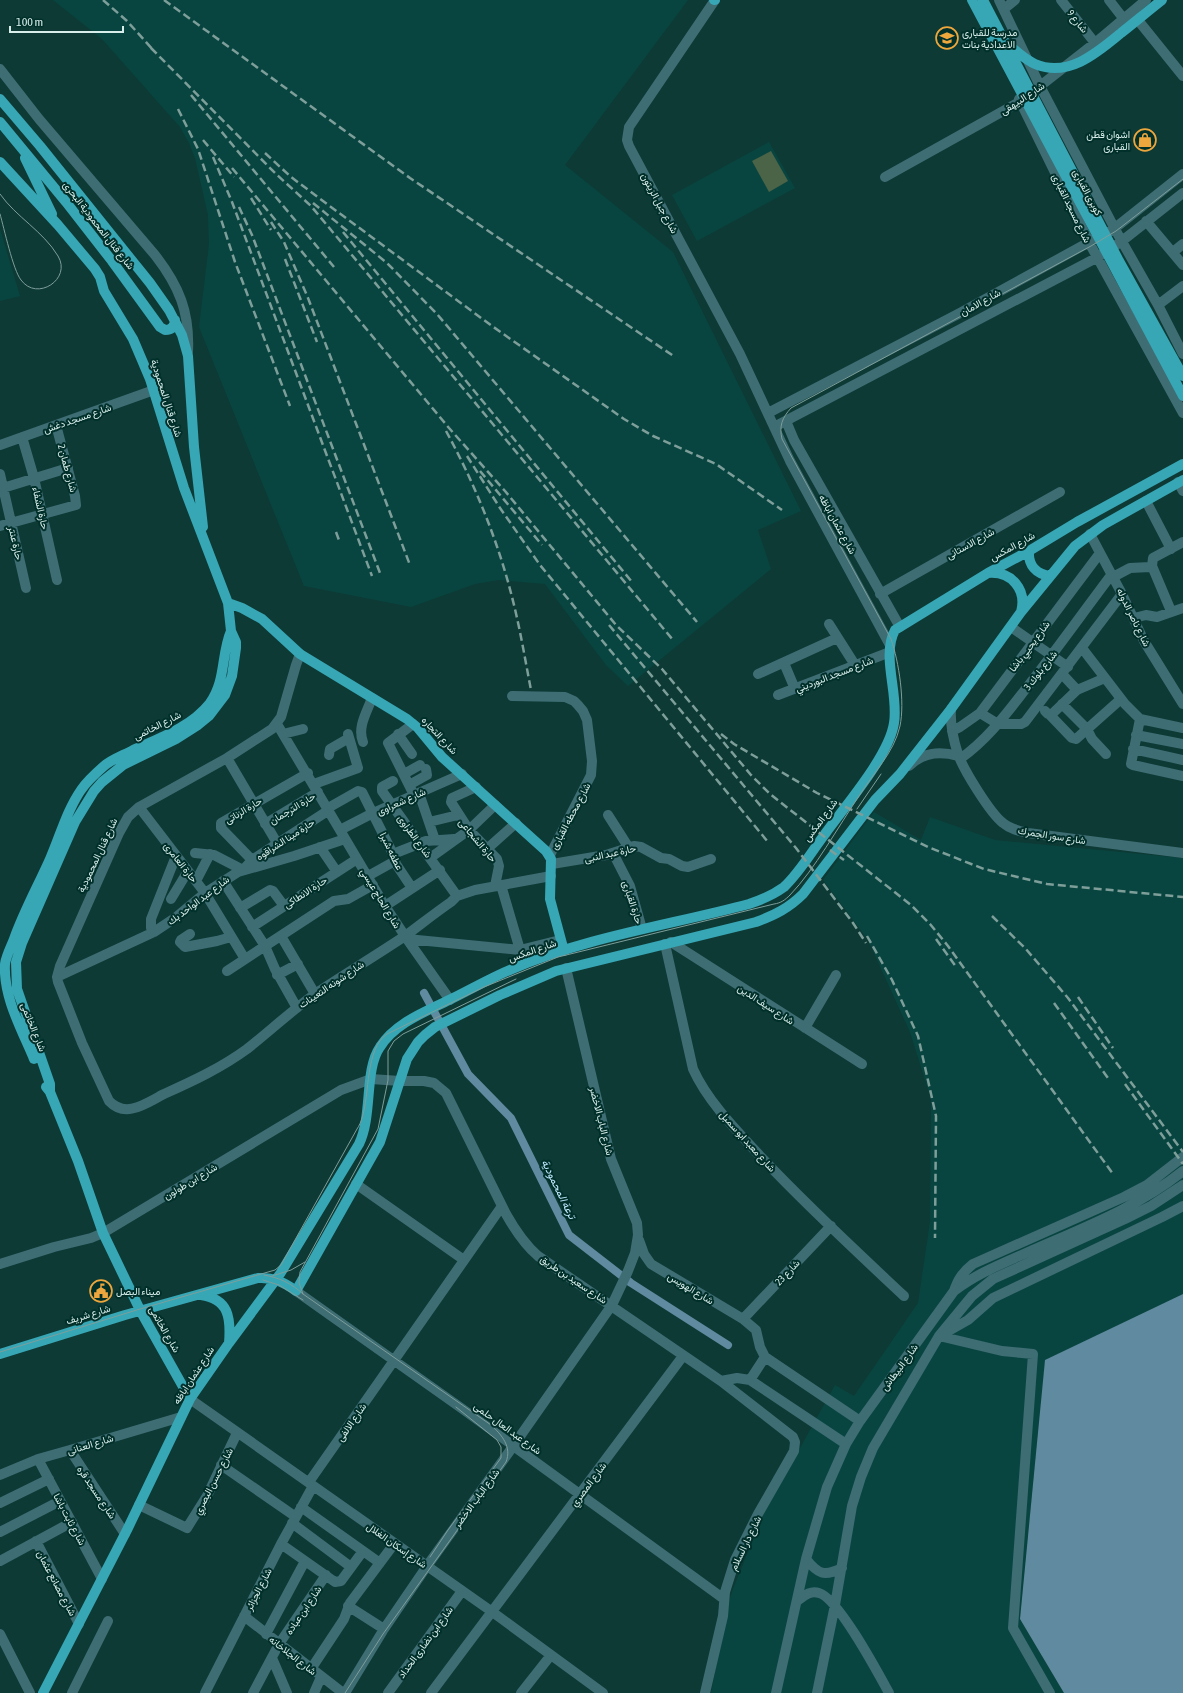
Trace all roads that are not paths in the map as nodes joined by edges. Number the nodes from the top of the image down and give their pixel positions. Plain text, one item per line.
1 (715, 0) edge
2 (967, 0) edge
3 (972, 0) edge
4 (983, 0) edge
5 (998, 0) edge
6 (1015, 0) edge
7 (1061, 0) edge
8 (1109, 0) edge
9 (1146, 0) edge
10 (1162, 0) edge
11 (1004, 10) junction
12 (1127, 15) junction
13 (1095, 42) junction
14 (1006, 44) junction
15 (0, 69) edge
16 (1183, 76) edge
17 (1040, 86) junction
18 (0, 99) edge
19 (1021, 101) junction
20 (0, 122) edge
21 (18, 144) junction
22 (0, 162) edge
23 (1183, 174) edge
24 (884, 177) dead end
25 (1183, 193) edge
26 (1146, 221) junction
27 (58, 226) junction
28 (1114, 228) junction
29 (1089, 241) junction
30 (1122, 241) junction
31 (1183, 244) edge
32 (1173, 252) junction
33 (1098, 257) junction
34 (1183, 265) edge
35 (1183, 286) edge
36 (1158, 305) junction
37 (175, 320) junction
38 (1183, 354) edge
39 (188, 356) junction
40 (1183, 376) edge
41 (154, 390) junction
42 (1183, 396) edge
43 (768, 413) junction
44 (1183, 413) edge
45 (786, 421) junction
46 (56, 425) junction
47 (774, 427) junction
48 (22, 437) junction
49 (0, 445) edge
50 (1183, 464) edge
51 (68, 468) junction
52 (0, 474) edge
53 (34, 478) junction
54 (1181, 485) edge
55 (3, 488) junction
56 (1060, 492) dead end
57 (1146, 501) junction
58 (42, 514) junction
59 (11, 523) junction
60 (0, 526) edge
61 (1090, 534) junction
62 (204, 539) junction
63 (1183, 542) edge
64 (1170, 549) junction
65 (1029, 551) junction
66 (1100, 553) junction
67 (1152, 566) junction
68 (988, 573) junction
69 (1050, 576) junction
70 (1112, 576) junction
71 (57, 580) dead end
72 (26, 588) dead end
73 (880, 594) junction
74 (1122, 594) junction
75 (228, 603) junction
76 (1183, 608) edge
77 (1021, 612) junction
78 (1171, 612) junction
79 (1134, 618) junction
80 (828, 624) dead end
81 (900, 626) junction
82 (1012, 627) junction
83 (231, 631) junction
84 (837, 638) junction
85 (1032, 641) junction
86 (890, 648) junction
87 (1082, 648) junction
88 (300, 654) junction
89 (1052, 655) junction
90 (784, 663) junction
91 (855, 665) junction
92 (1065, 670) junction
93 (758, 674) dead end
94 (1105, 678) junction
95 (795, 689) junction
96 (1077, 690) junction
97 (778, 695) dead end
98 (512, 696) dead end
99 (372, 698) junction
100 (1121, 699) junction
101 (1182, 702) edge
102 (1062, 704) junction
103 (1038, 706) junction
104 (951, 709) junction
105 (980, 712) junction
106 (1050, 715) junction
107 (1140, 719) junction
108 (277, 724) junction
109 (413, 724) junction
110 (998, 724) junction
111 (1183, 728) edge
112 (303, 729) dead end
113 (1087, 729) junction
114 (952, 731) junction
115 (283, 734) junction
116 (398, 734) junction
117 (1136, 735) junction
118 (363, 742) dead end
119 (1183, 744) edge
120 (1133, 749) junction
121 (412, 754) dead end
122 (1106, 754) dead end
123 (329, 755) dead end
124 (959, 757) junction
125 (227, 758) junction
126 (1183, 760) edge
127 (308, 773) junction
128 (1182, 773) edge
129 (404, 774) junction
130 (462, 774) junction
131 (900, 774) junction
132 (393, 781) dead end
133 (409, 785) junction
134 (476, 787) junction
135 (316, 788) junction
136 (417, 794) junction
137 (254, 804) junction
138 (392, 805) junction
139 (495, 805) junction
140 (139, 807) junction
141 (328, 809) junction
142 (373, 813) junction
143 (458, 815) junction
144 (608, 815) dead end
145 (429, 822) junction
146 (516, 823) junction
147 (265, 824) junction
148 (468, 830) junction
149 (343, 834) junction
150 (454, 839) junction
151 (435, 840) junction
152 (420, 842) junction
153 (277, 843) junction
154 (320, 847) junction
155 (488, 848) junction
156 (629, 848) junction
157 (195, 853) dead end
158 (613, 853) junction
159 (1183, 853) edge
160 (210, 854) junction
161 (176, 856) junction
162 (394, 857) junction
163 (430, 858) junction
164 (357, 859) junction
165 (711, 859) dead end
166 (252, 860) junction
167 (551, 860) junction
168 (243, 870) junction
169 (440, 870) junction
170 (188, 871) junction
171 (337, 872) junction
172 (368, 876) junction
173 (551, 876) junction
174 (196, 881) junction
175 (223, 881) junction
176 (374, 885) junction
177 (498, 886) junction
178 (412, 888) junction
179 (205, 893) junction
180 (457, 896) junction
181 (171, 899) dead end
182 (284, 906) junction
183 (385, 906) junction
184 (240, 908) junction
185 (252, 926) junction
186 (642, 930) junction
187 (154, 932) junction
188 (190, 934) dead end
189 (281, 936) junction
190 (232, 937) junction
191 (406, 937) junction
192 (560, 940) junction
193 (668, 943) junction
194 (265, 946) junction
195 (520, 950) junction
196 (564, 951) junction
197 (245, 959) junction
198 (3, 964) edge
199 (298, 964) junction
200 (566, 968) junction
201 (227, 971) dead end
202 (278, 975) junction
203 (836, 975) dead end
204 (57, 977) junction
205 (315, 994) junction
206 (450, 1000) junction
207 (297, 1008) junction
208 (805, 1028) junction
209 (862, 1064) dead end
210 (371, 1079) junction
211 (400, 1081) junction
212 (50, 1092) junction
213 (1183, 1157) edge
214 (1183, 1171) edge
215 (356, 1184) junction
216 (1183, 1185) edge
217 (502, 1206) junction
218 (1183, 1206) edge
219 (831, 1226) junction
220 (103, 1233) junction
221 (638, 1237) junction
222 (464, 1260) junction
223 (0, 1264) edge
224 (990, 1274) junction
225 (276, 1279) junction
226 (296, 1291) junction
227 (954, 1291) junction
228 (199, 1295) junction
229 (904, 1296) dead end
230 (612, 1305) junction
231 (140, 1311) junction
232 (743, 1319) junction
233 (939, 1336) junction
234 (228, 1343) junction
235 (0, 1354) edge
236 (683, 1356) junction
237 (765, 1357) junction
238 (393, 1361) junction
239 (750, 1380) junction
240 (721, 1381) junction
241 (190, 1399) junction
242 (181, 1417) junction
243 (860, 1421) junction
244 (238, 1433) junction
245 (846, 1444) junction
246 (514, 1446) junction
247 (795, 1447) joint
248 (70, 1450) junction
249 (38, 1458) junction
250 (221, 1465) junction
251 (0, 1475) edge
252 (49, 1479) junction
253 (311, 1484) junction
254 (580, 1495) junction
255 (60, 1501) junction
256 (0, 1503) edge
257 (139, 1505) junction
258 (301, 1507) junction
259 (294, 1520) junction
260 (72, 1522) junction
261 (0, 1532) edge
262 (124, 1534) junction
263 (36, 1541) junction
264 (281, 1544) junction
265 (394, 1544) junction
266 (364, 1551) junction
267 (806, 1559) junction
268 (0, 1561) edge
269 (305, 1561) junction
270 (380, 1563) junction
271 (427, 1566) junction
272 (351, 1567) junction
273 (842, 1568) junction
274 (326, 1576) junction
275 (102, 1579) junction
276 (462, 1591) junction
277 (724, 1599) junction
278 (797, 1601) junction
279 (835, 1605) junction
280 (348, 1606) junction
281 (491, 1611) junction
282 (244, 1616) junction
283 (108, 1621) dead end
284 (79, 1624) junction
285 (384, 1629) junction
286 (0, 1634) edge
287 (266, 1634) junction
288 (279, 1644) junction
289 (551, 1655) junction
290 (272, 1658) junction
291 (311, 1669) junction
292 (321, 1677) junction
293 (30, 1693) edge
294 (43, 1693) edge
295 (72, 1693) edge
296 (205, 1693) edge
297 (253, 1693) edge
298 (287, 1693) edge
299 (314, 1693) edge
300 (344, 1693) edge
301 (388, 1693) edge
302 (430, 1693) edge
303 (521, 1693) edge
304 (603, 1693) edge
305 (705, 1693) edge
306 (776, 1693) edge
307 (816, 1693) edge
308 (889, 1693) edge
309 (1050, 1693) edge

1 - 43 street, شارع جبل الزيتون
2 - 19 street, شارع مسجد القبارى
3 - 42 main road, كوبرى القبارى
4 - 14 main road, كوبرى القبارى
5 - 11 street
6 - 11 street
7 - 13 street, شارع 9
8 - 12 street
9 - 12 street, شارع البيهقى
10 - 14 main road
11 - 17 street
12 - 13 street, شارع البيهقى
12 - 16 street
13 - 17 street, شارع البيهقى
14 - 40 main road, كوبرى القبارى
15 - 39 street
17 - 19 street, شارع البيهقى
17 - 28 street
18 - 37 main road, شارع قنال المحمودية البحرى
19 - 24 street, شارع البيهقى
19 - 29 street, شارع مسجد القبارى
20 - 21 main road, شارع قنال المحمودية البحرى
21 - 27 main road
21 - 37 main road, شارع قنال المحمودية البحرى
22 - 27 main road, شارع قنال المحمودية
23 - 28 street, شارع الامان
25 - 26 street, شارع الامان
26 - 30 street, شارع الامان
26 - 32 street
27 - 41 main road, شارع قنال المحمودية
28 - 29 street, شارع الامان
28 - 30 street
29 - 33 street, شارع مسجد القبارى
29 - 43 street, شارع الامان
30 - 33 street, شارع الامان
30 - 36 street
31 - 32 street
32 - 34 street
33 - 44 street, شارع مسجد القبارى
33 - 45 street, شارع الامان
35 - 36 street
36 - 38 street
37 - 39 main road, شارع قنال المحمودية البحرى
39 - 62 main road, شارع قنال المحمودية البحرى
41 - 46 street, شارع مسجد دغش
41 - 62 main road, شارع قنال المحمودية
43 - 47 street, شارع عثمان اباظه
45 - 47 street, شارع الامان
45 - 73 street, شارع عثمان اباظه
46 - 48 street, شارع مسجد دغش
46 - 51 street, شارع طمان 2
47 - 86 street, شارع عثمان اباظه
48 - 49 street, شارع مسجد دغش
48 - 53 street, حارة الشفاء
50 - 65 main road, شارع المكس
51 - 53 street
51 - 58 street, شارع طمان 2
52 - 55 street, حارة عنتر
53 - 55 street
53 - 58 street, حارة الشفاء
54 - 57 main road
55 - 59 street, حارة عنتر
56 - 73 street, شارع الاستانى
57 - 61 main road
57 - 64 street
58 - 59 street, شارع طمان 2
58 - 71 street, حارة الشفاء
59 - 60 street, شارع طمان 2
59 - 72 street, حارة عنتر
61 - 66 street, شارع ناصر الدوله
61 - 69 main road
62 - 75 main road, شارع قنال المحمودية
63 - 64 street
64 - 67 street
65 - 68 main road, شارع المكس
65 - 69 main road
66 - 70 street, شارع ناصر الدوله
66 - 85 street, شارع يحيي باشا
67 - 70 street
67 - 78 street
68 - 77 main road
68 - 81 main road, شارع المكس
69 - 77 main road
70 - 74 street, شارع ناصر الدوله
70 - 89 street, شارع بلوك 3
73 - 81 street, شارع عثمان اباظه
74 - 79 street, شارع ناصر الدوله
74 - 87 street
75 - 83 main road, شارع قنال المحمودية
75 - 88 main road, شارع التجاره
76 - 78 street
77 - 82 main road
78 - 79 street
79 - 101 street, شارع ناصر الدوله
80 - 84 street
81 - 86 main road, شارع المكس
82 - 85 street
82 - 104 main road
83 - 198 main road, شارع الخاتمى
83 - 212 main road, شارع الخاتمى
84 - 90 street
84 - 91 street
85 - 89 street
85 - 105 street, شارع يحيي باشا
86 - 91 street, شارع مسجد البورديني
86 - 186 main road, شارع المكس
87 - 92 street
87 - 94 street
88 - 99 main road, شارع التجاره
88 - 108 street
89 - 92 street
89 - 110 street, شارع بلوك 3
90 - 93 street
90 - 95 street
91 - 95 street, شارع مسجد البورديني
92 - 96 street
92 - 103 street
94 - 96 street
94 - 100 street
95 - 97 street, شارع مسجد البورديني
96 - 102 street
98 - 167 street, شارع محطه القبارى
99 - 109 main road, شارع التجاره
99 - 118 street
100 - 107 street
100 - 113 street
102 - 106 street
102 - 113 street
103 - 106 street
103 - 110 street
104 - 114 street, شارع سور الجمرك
104 - 131 main road
105 - 110 street
105 - 114 street, شارع يحيي باشا
106 - 113 street
107 - 111 street
107 - 117 street
108 - 115 street, شارع الحاج عيسي
108 - 125 street, شارع قنال المحمودية
109 - 116 street
109 - 130 main road, شارع التجاره
110 - 124 street, شارع بلوك 3
112 - 115 street
113 - 122 street
114 - 124 street, شارع سور الجمرك
115 - 127 street, شارع الحاج عيسي
116 - 121 street
116 - 129 street
117 - 119 street
117 - 120 street
120 - 126 street
120 - 128 street
123 - 135 street, حارة الترجمان
124 - 131 street
124 - 159 street, شارع سور الجمرك
125 - 137 street
125 - 140 street, شارع قنال المحمودية
127 - 135 street, شارع الحاج عيسي
127 - 137 street, حارة الزناتى
129 - 133 street
129 - 133 street
130 - 134 main road, شارع التجاره
130 - 136 street, شارع شعراوى
131 - 193 main road
132 - 138 street, شارع الطراوى
133 - 136 street
134 - 139 main road, شارع التجاره
134 - 143 street, حارة الشجاعى
135 - 141 street, شارع الحاج عيسي
135 - 147 street, حارة الترجمان
136 - 138 street, شارع شعراوى
136 - 145 street
137 - 147 street
137 - 166 street, حارة الزناتى
138 - 142 street, شارع شعراوى
138 - 152 street, شارع الطراوى
139 - 146 main road, شارع التجاره
139 - 148 street
140 - 161 street, حارة العامرى
140 - 204 street, شارع قنال المحمودية
141 - 142 street, حارة مينا الشراقوه
141 - 149 street, شارع الحاج عيسي
141 - 153 street, حارة مينا الشراقوه
142 - 149 street, شارع شعراوى
142 - 162 street, عطفه شبرا
143 - 145 street
143 - 148 street, حارة الشجاعى
144 - 156 street
145 - 151 street
146 - 155 street
146 - 167 main road, شارع التجاره
147 - 153 street
148 - 150 street
148 - 155 street, حارة الشجاعى
149 - 154 street, شارع عبد الواحد بك
149 - 164 street, شارع الحاج عيسي
150 - 151 street
150 - 163 street
151 - 152 street
152 - 162 street
152 - 163 street, شارع الطراوى
153 - 166 street, حارة مينا الشراقوه
154 - 168 street, شارع عبد الواحد بك
154 - 171 street
155 - 177 street, حارة الشجاعى
156 - 158 street, حارة عبد النبى
156 - 165 street, حارة عبد النبى
157 - 160 street
158 - 167 street, حارة عبد النبى
158 - 186 street, حارة القبارى
160 - 168 street
160 - 174 street
161 - 170 street, حارة العامرى
161 - 187 street
162 - 172 street
162 - 178 street, عطفه شبرا
163 - 169 street, شارع الطراوى
164 - 171 street, حارة الانطاكى
164 - 172 street, شارع الحاج عيسي
166 - 168 street, حارة مينا الشراقوه
167 - 173 main road
168 - 175 street, شارع عبد الواحد بك
169 - 178 street
169 - 180 street, شارع الطراوى
170 - 174 street, حارة العامرى
170 - 181 street
171 - 182 street, حارة الانطاكى
172 - 176 street, شارع الحاج عيسي
173 - 177 street, شارع شونه التعينات
173 - 192 main road
174 - 179 street, حارة العامرى
175 - 179 street, شارع عبد الواحد بك
175 - 184 street
176 - 183 street, شارع الحاج عيسي
176 - 189 street
177 - 180 street, شارع شونه التعينات
177 - 195 street
178 - 183 street
179 - 187 street, شارع عبد الواحد بك
179 - 190 street, حارة العامرى
180 - 191 street, شارع شونه التعينات
182 - 184 street
182 - 185 street, حارة الانطاكى
183 - 191 street, شارع الحاج عيسي
184 - 185 street
185 - 194 street
186 - 196 main road, شارع المكس
187 - 204 street, شارع عبد الواحد بك
188 - 190 street
189 - 194 street
189 - 199 street
190 - 197 street, حارة العامرى
191 - 195 street, شارع الحاج عيسي
191 - 205 street, شارع شونه التعينات
191 - 206 street
192 - 195 street, شارع الحاج عيسي
192 - 196 main road
193 - 200 main road
193 - 208 street, شارع سيف الدين
193 - 219 street, شارع معبد ابو سمبل
194 - 197 street
194 - 202 street
196 - 206 main road, شارع المكس
197 - 201 street
198 - 212 main road, شارع الخاتمى
199 - 202 street
199 - 205 street
200 - 211 main road
200 - 221 street, شارع الباب الاخضر
202 - 207 street
203 - 208 street
204 - 207 street, شارع شونه التعينات
205 - 207 street, شارع شونه التعينات
206 - 210 main road, شارع المكس
208 - 209 street, شارع سيف الدين
210 - 211 street, شارع سعيد بن طريق
210 - 220 street, شارع ابن طولون
210 - 225 main road, شارع عثمان اباظه
211 - 215 main road
211 - 217 street, شارع سعيد بن طريق
212 - 220 main road, شارع الخاتمى
213 - 227 street
214 - 224 street, شارع البيطاش
215 - 222 street
215 - 226 main road
216 - 224 street, شارع البيطاش
217 - 222 street, شارع الالفى
217 - 230 street, شارع سعيد بن طريق
218 - 233 street
219 - 229 street, شارع معبد ابو سمبل
219 - 232 street, شارع 23
220 - 223 street, شارع ابن طولون
220 - 231 main road, شارع الخاتمى
221 - 230 street, شارع الباب الاخضر
221 - 232 street, شارع الهويس
222 - 238 street, شارع الالفى
224 - 227 street, شارع البيطاش
224 - 233 street, شارع البيطاش
225 - 226 main road, شارع عبد العال حلمى
225 - 228 main road, شارع شريف
225 - 234 main road, شارع عثمان اباظه
226 - 238 street, شارع عبد العال حلمى
227 - 243 street, شارع البيطاش
228 - 231 main road, شارع شريف
228 - 234 main road
230 - 236 street, شارع سعيد بن طريق
230 - 246 street, شارع الباب الاخضر
231 - 235 main road, شارع شريف
231 - 241 main road, شارع الخاتمى
232 - 237 street, شارع الهويس
233 - 273 street, شارع البيطاش
233 - 309 street
234 - 241 main road, شارع عثمان اباظه
236 - 240 street, شارع سعيد بن طريق
236 - 254 street, شارع المصري
237 - 239 street
237 - 243 street
238 - 246 street, شارع عبد العال حلمى
238 - 253 street, شارع الالفى
239 - 240 street
239 - 245 street
240 - 247 street, شارع سعيد بن طريق
241 - 242 main road, شارع عثمان اباظه
241 - 244 street, شارع إسكان الغلال
242 - 248 street, شارع العنانى
242 - 257 main road, شارع عثمان اباظه
243 - 245 street, شارع البيطاش
244 - 250 street, شارع حسن البصري
244 - 253 street, شارع إسكان الغلال
245 - 267 street, شارع البيطاش
246 - 254 street, شارع عبد العال حلمى
246 - 271 street, شارع الباب الاخضر
247 - 277 street, شارع دار السلام
248 - 249 street, شارع العنانى
248 - 262 street, شارع مسجد قره
249 - 251 street, شارع العنانى
249 - 252 street, شارع ثابت باشا
250 - 257 street, شارع حسن البصري
250 - 259 street
252 - 255 street, شارع ثابت باشا
252 - 256 street
253 - 258 street, شارع الجزائر
253 - 265 street, شارع إسكان الغلال
254 - 277 street, شارع عبد العال حلمى
254 - 281 street, شارع المصري
255 - 260 street, شارع ثابت باشا
255 - 261 street
257 - 262 main road, شارع عثمان اباظه
258 - 259 street, شارع الجزائر
258 - 266 street
259 - 264 street, شارع الجزائر
259 - 272 street
260 - 263 street
260 - 275 street, شارع ثابت باشا
262 - 275 main road, شارع عثمان اباظه
263 - 268 street
263 - 284 street, شارع مصانع عثمان
264 - 269 street
264 - 282 street, شارع الجزائر
265 - 270 street
265 - 271 street, شارع إسكان الغلال
266 - 270 street
266 - 272 street
267 - 273 street
267 - 278 street, شارع البيطاش
269 - 274 street
269 - 287 street
270 - 280 street
271 - 276 street, شارع إسكان الغلال
271 - 285 street, شارع الباب الاخضر
272 - 274 street
273 - 279 street, شارع البيطاش
274 - 288 street, شارع ابن عباده
275 - 284 main road, شارع عثمان اباظه
276 - 281 street, شارع إسكان الغلال
276 - 301 street, شارع ابن نضارى الحداد
277 - 305 street, شارع دار السلام
278 - 279 street
278 - 306 street, شارع البيطاش
279 - 307 street, شارع البيطاش
279 - 308 street
280 - 285 street
280 - 291 street
281 - 289 street, شارع إسكان الغلال
281 - 302 street, شارع المصري
282 - 287 street, شارع الجلاخانه
282 - 296 street, شارع الجزائر
283 - 295 street
284 - 294 main road, شارع عثمان اباظه
285 - 300 street, شارع الباب الاخضر
286 - 293 street
287 - 288 street, شارع الجلاخانه
288 - 290 street, شارع ابن عباده
288 - 291 street, شارع الجلاخانه
289 - 303 street
289 - 304 street, شارع إسكان الغلال
290 - 297 street, شارع ابن عباده
290 - 298 street
291 - 292 street, شارع الجلاخانه
292 - 299 street
292 - 300 street, شارع الجلاخانه

